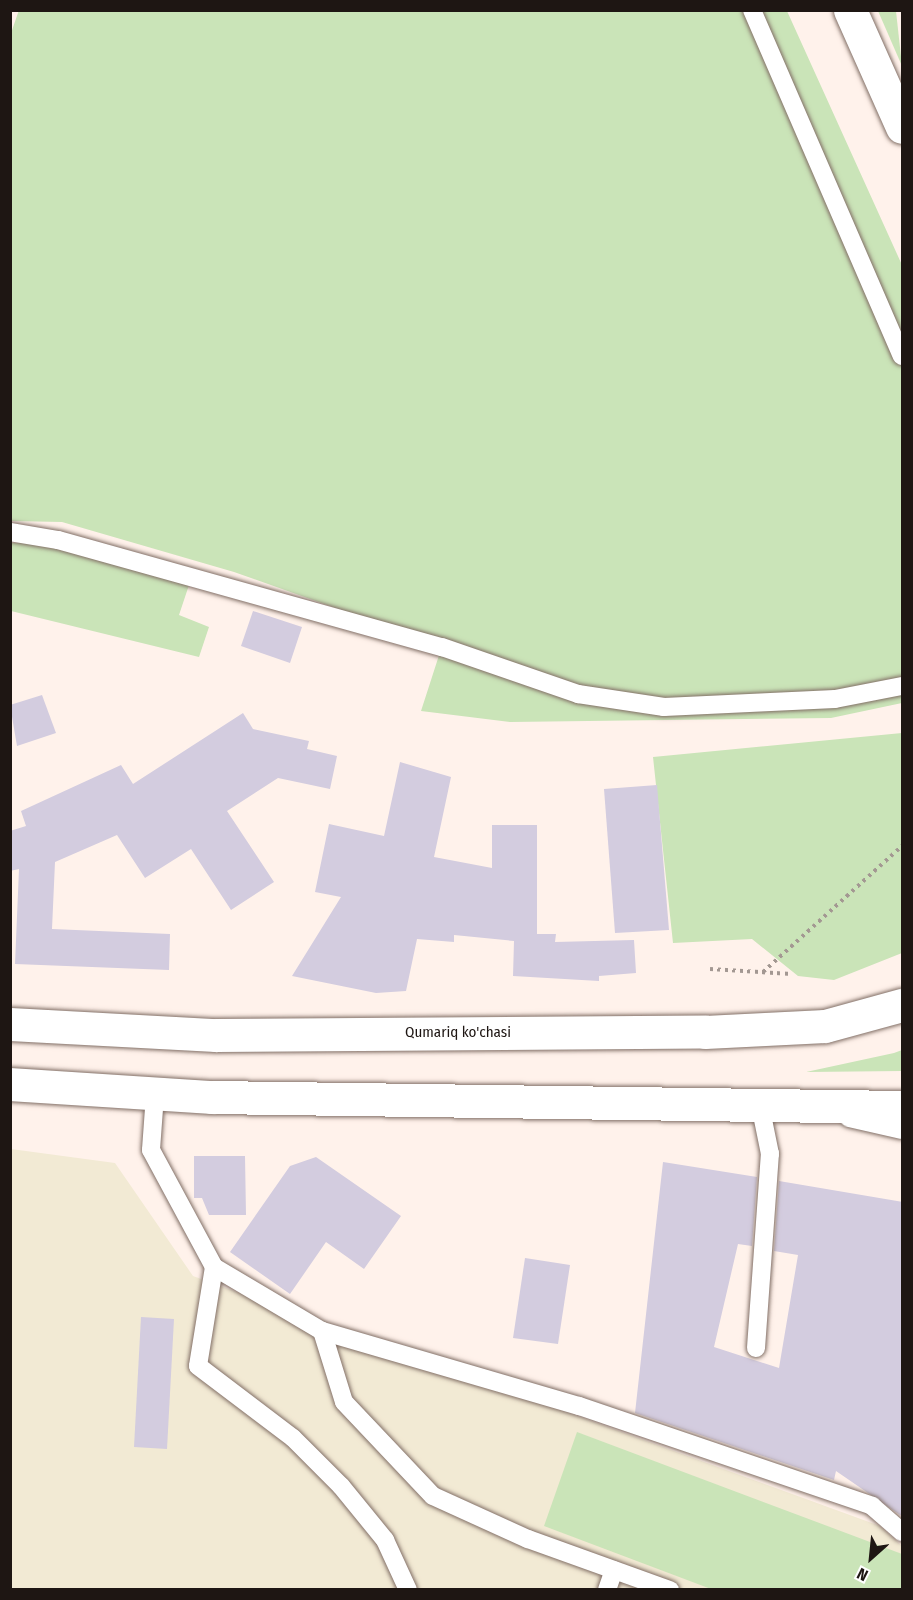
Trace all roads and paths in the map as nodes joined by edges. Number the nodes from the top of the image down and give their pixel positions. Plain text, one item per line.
1 (752, 10) edge
2 (850, 10) edge
3 (903, 127) edge
4 (903, 356) edge
5 (10, 532) edge
6 (903, 686) edge
7 (903, 846) edge
8 (710, 969) dead end
9 (763, 972) junction
10 (792, 974) dead end
11 (903, 1005) edge
12 (10, 1024) edge
13 (10, 1084) edge
14 (154, 1095) junction
15 (774, 1105) junction
16 (902, 1113) edge
17 (214, 1267) junction
18 (322, 1330) junction
19 (756, 1348) dead end
20 (903, 1532) edge
21 (614, 1570) junction
22 (408, 1590) edge
23 (607, 1590) edge
24 (670, 1590) edge

1 - 4 lane
2 - 3 main road
5 - 6 lane
7 - 9 path
8 - 9 path
9 - 10 path
11 - 12 main road, Qumariq ko'chasi
13 - 14 main road
14 - 15 main road
14 - 17 lane
15 - 16 main road
15 - 19 lane
17 - 18 lane
17 - 22 lane
18 - 20 lane
18 - 21 lane
21 - 23 lane
21 - 24 lane

